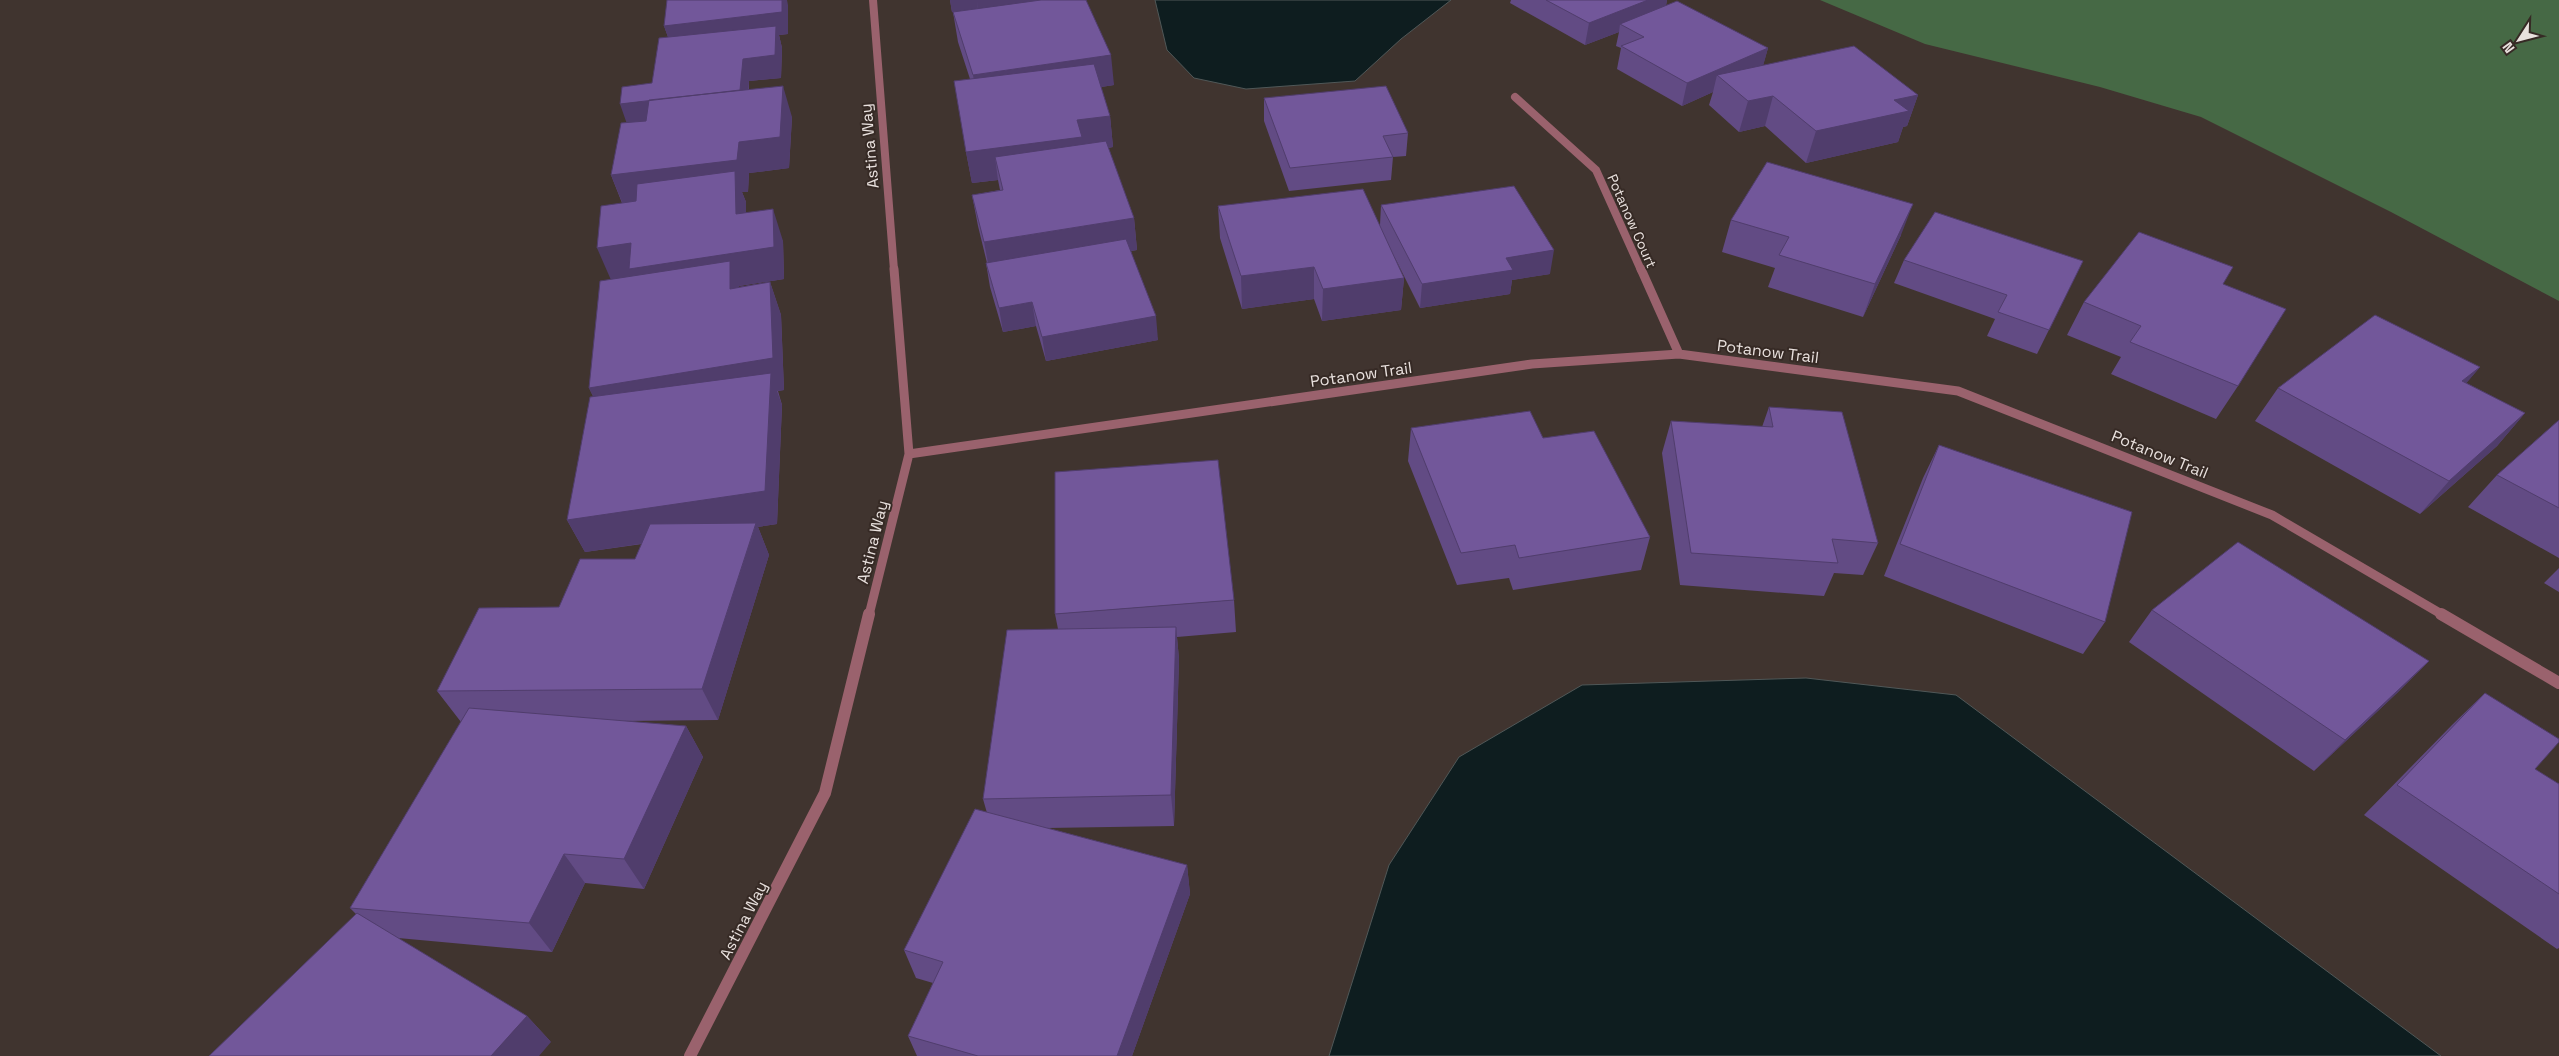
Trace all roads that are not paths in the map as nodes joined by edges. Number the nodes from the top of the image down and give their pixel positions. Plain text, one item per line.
1 (873, 0) edge
2 (1515, 97) dead end
3 (1679, 354) junction
4 (909, 454) junction
5 (2559, 683) edge
6 (690, 1056) edge

1 - 4 street, Astina Way
2 - 3 street, Potanow Court
3 - 4 street, Potanow Trail
3 - 5 street, Potanow Trail
4 - 6 street, Astina Way

